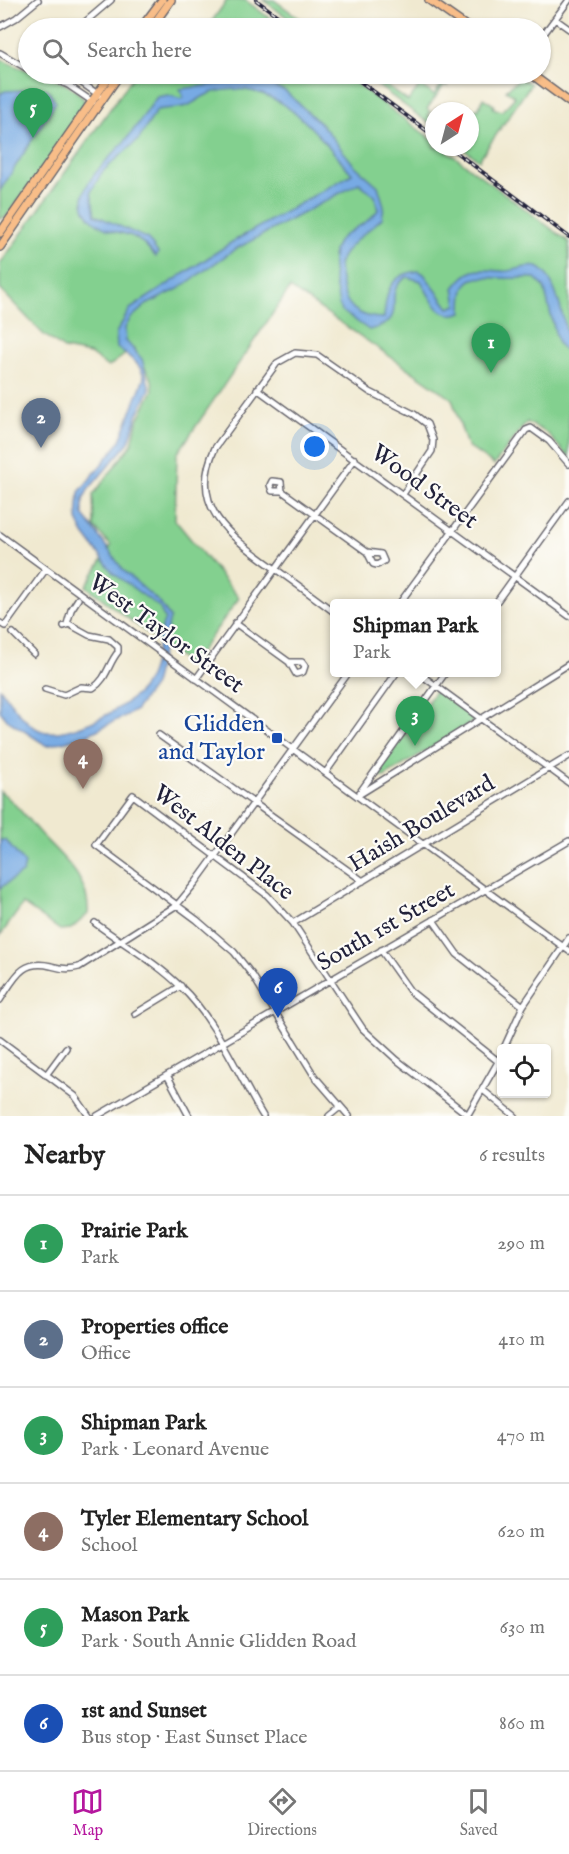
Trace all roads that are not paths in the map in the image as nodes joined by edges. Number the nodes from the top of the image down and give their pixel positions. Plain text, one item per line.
1 (38, 0) edge
2 (111, 0) edge
3 (162, 0) edge
4 (171, 0) edge
5 (429, 0) edge
6 (568, 0) edge
7 (90, 18) edge
8 (148, 18) edge
9 (158, 18) edge
10 (455, 18) edge
11 (555, 19) junction
12 (551, 24) edge
13 (0, 27) edge
14 (569, 29) edge
15 (0, 53) edge
16 (18, 64) edge
17 (66, 84) edge
18 (84, 84) edge
19 (106, 84) edge
20 (111, 84) edge
21 (545, 84) edge
22 (101, 96) junction
23 (92, 101) junction
24 (569, 102) edge
25 (99, 107) junction
26 (3, 232) edge
27 (0, 247) edge
28 (257, 388) junction
29 (355, 459) junction
30 (569, 464) edge
31 (282, 491) dead end
32 (403, 494) junction
33 (569, 501) edge
34 (314, 514) junction
35 (453, 530) junction
36 (0, 535) edge
37 (367, 552) dead end
38 (46, 569) junction
39 (275, 569) junction
40 (515, 576) junction
41 (78, 599) dead end
42 (402, 599) edge
43 (498, 599) edge
44 (330, 609) edge
45 (569, 616) edge
46 (235, 623) junction
47 (2, 624) edge
48 (13, 633) dead end
49 (34, 654) dead end
50 (289, 662) dead end
51 (569, 664) edge
52 (345, 677) edge
53 (393, 677) edge
54 (424, 677) edge
55 (442, 677) edge
56 (196, 679) junction
57 (436, 686) junction
58 (45, 689) dead end
59 (482, 719) junction
60 (159, 735) dead end
61 (294, 749) junction
62 (569, 756) edge
63 (549, 769) junction
64 (326, 772) junction
65 (569, 783) edge
66 (357, 796) junction
67 (254, 803) junction
68 (569, 841) edge
69 (425, 845) junction
70 (216, 855) junction
71 (363, 881) junction
72 (486, 890) junction
73 (177, 905) junction
74 (433, 920) junction
75 (293, 922) junction
76 (95, 923) dead end
77 (569, 938) edge
78 (122, 942) junction
79 (563, 946) junction
80 (381, 950) junction
81 (569, 951) edge
82 (330, 981) junction
83 (181, 986) junction
84 (0, 999) edge
85 (522, 1006) junction
86 (275, 1012) junction
87 (135, 1014) dead end
88 (0, 1040) edge
89 (220, 1043) junction
90 (506, 1044) edge
91 (66, 1048) dead end
92 (497, 1060) edge
93 (497, 1066) edge
94 (46, 1075) junction
95 (167, 1075) junction
96 (484, 1091) junction
97 (340, 1107) junction
98 (111, 1108) junction
99 (468, 1115) edge
100 (89, 1116) edge
101 (97, 1116) edge
102 (116, 1116) edge
103 (189, 1116) edge
104 (263, 1116) edge
105 (329, 1116) edge
106 (349, 1116) edge
107 (515, 1116) edge

1 - 13 street
2 - 7 street
3 - 8 main road
4 - 9 main road
5 - 10 main road
6 - 11 street
11 - 12 street
11 - 14 street
15 - 16 street
17 - 23 street
18 - 22 street
19 - 22 main road
20 - 22 main road
21 - 24 main road
22 - 23 main road
22 - 25 main road
23 - 25 street
23 - 26 main road
25 - 26 main road
26 - 27 main road
28 - 29 street, Wood Street
28 - 32 street
28 - 39 street
29 - 32 street, Wood Street
29 - 34 street
30 - 35 street
31 - 34 street
32 - 35 street, Wood Street
33 - 40 street
34 - 37 street
34 - 39 street
35 - 40 street, Wood Street
35 - 42 street
36 - 38 street, West Taylor Street
38 - 47 street
38 - 56 street, West Taylor Street
39 - 44 street
39 - 46 street
40 - 43 street
40 - 45 street, Wood Street
41 - 58 street
46 - 50 street
46 - 56 street
48 - 49 street
51 - 59 street
52 - 61 street
53 - 64 street
54 - 57 street
55 - 57 street
56 - 61 street, West Taylor Street
57 - 59 street
57 - 66 street
59 - 63 street
59 - 66 street
60 - 67 street
61 - 64 street, West Taylor Street
61 - 67 street
62 - 63 street, Haish Boulevard
63 - 65 street
63 - 69 street, Haish Boulevard
64 - 66 street, West Taylor Street
66 - 69 street, West Taylor Street
67 - 70 street
67 - 71 street
68 - 72 street, South 1st Street
69 - 71 street, Haish Boulevard
69 - 72 street, West Taylor Street
70 - 73 street
70 - 73 street, West Alden Place
70 - 75 street, West Alden Place
71 - 75 street, Haish Boulevard
72 - 74 street, South 1st Street
72 - 79 street, West Taylor Street
73 - 78 street
73 - 86 street
74 - 80 street, South 1st Street
74 - 85 street
75 - 82 street, West Alden Place
76 - 78 street
77 - 79 street
78 - 83 street
78 - 84 street
79 - 81 street, West Taylor Street
79 - 85 street
80 - 82 street, South 1st Street
80 - 92 street
82 - 86 street, South 1st Street
82 - 99 street, West Alden Place
83 - 87 street
83 - 89 street
85 - 90 street
86 - 89 street, South 1st Street
86 - 97 street
88 - 94 street
89 - 95 street, South 1st Street
89 - 104 street
91 - 94 street
93 - 96 street
94 - 100 street
95 - 98 street, South 1st Street
95 - 103 street
96 - 99 street
96 - 107 street
97 - 105 street
97 - 106 street
98 - 101 street, South 1st Street
98 - 102 street

